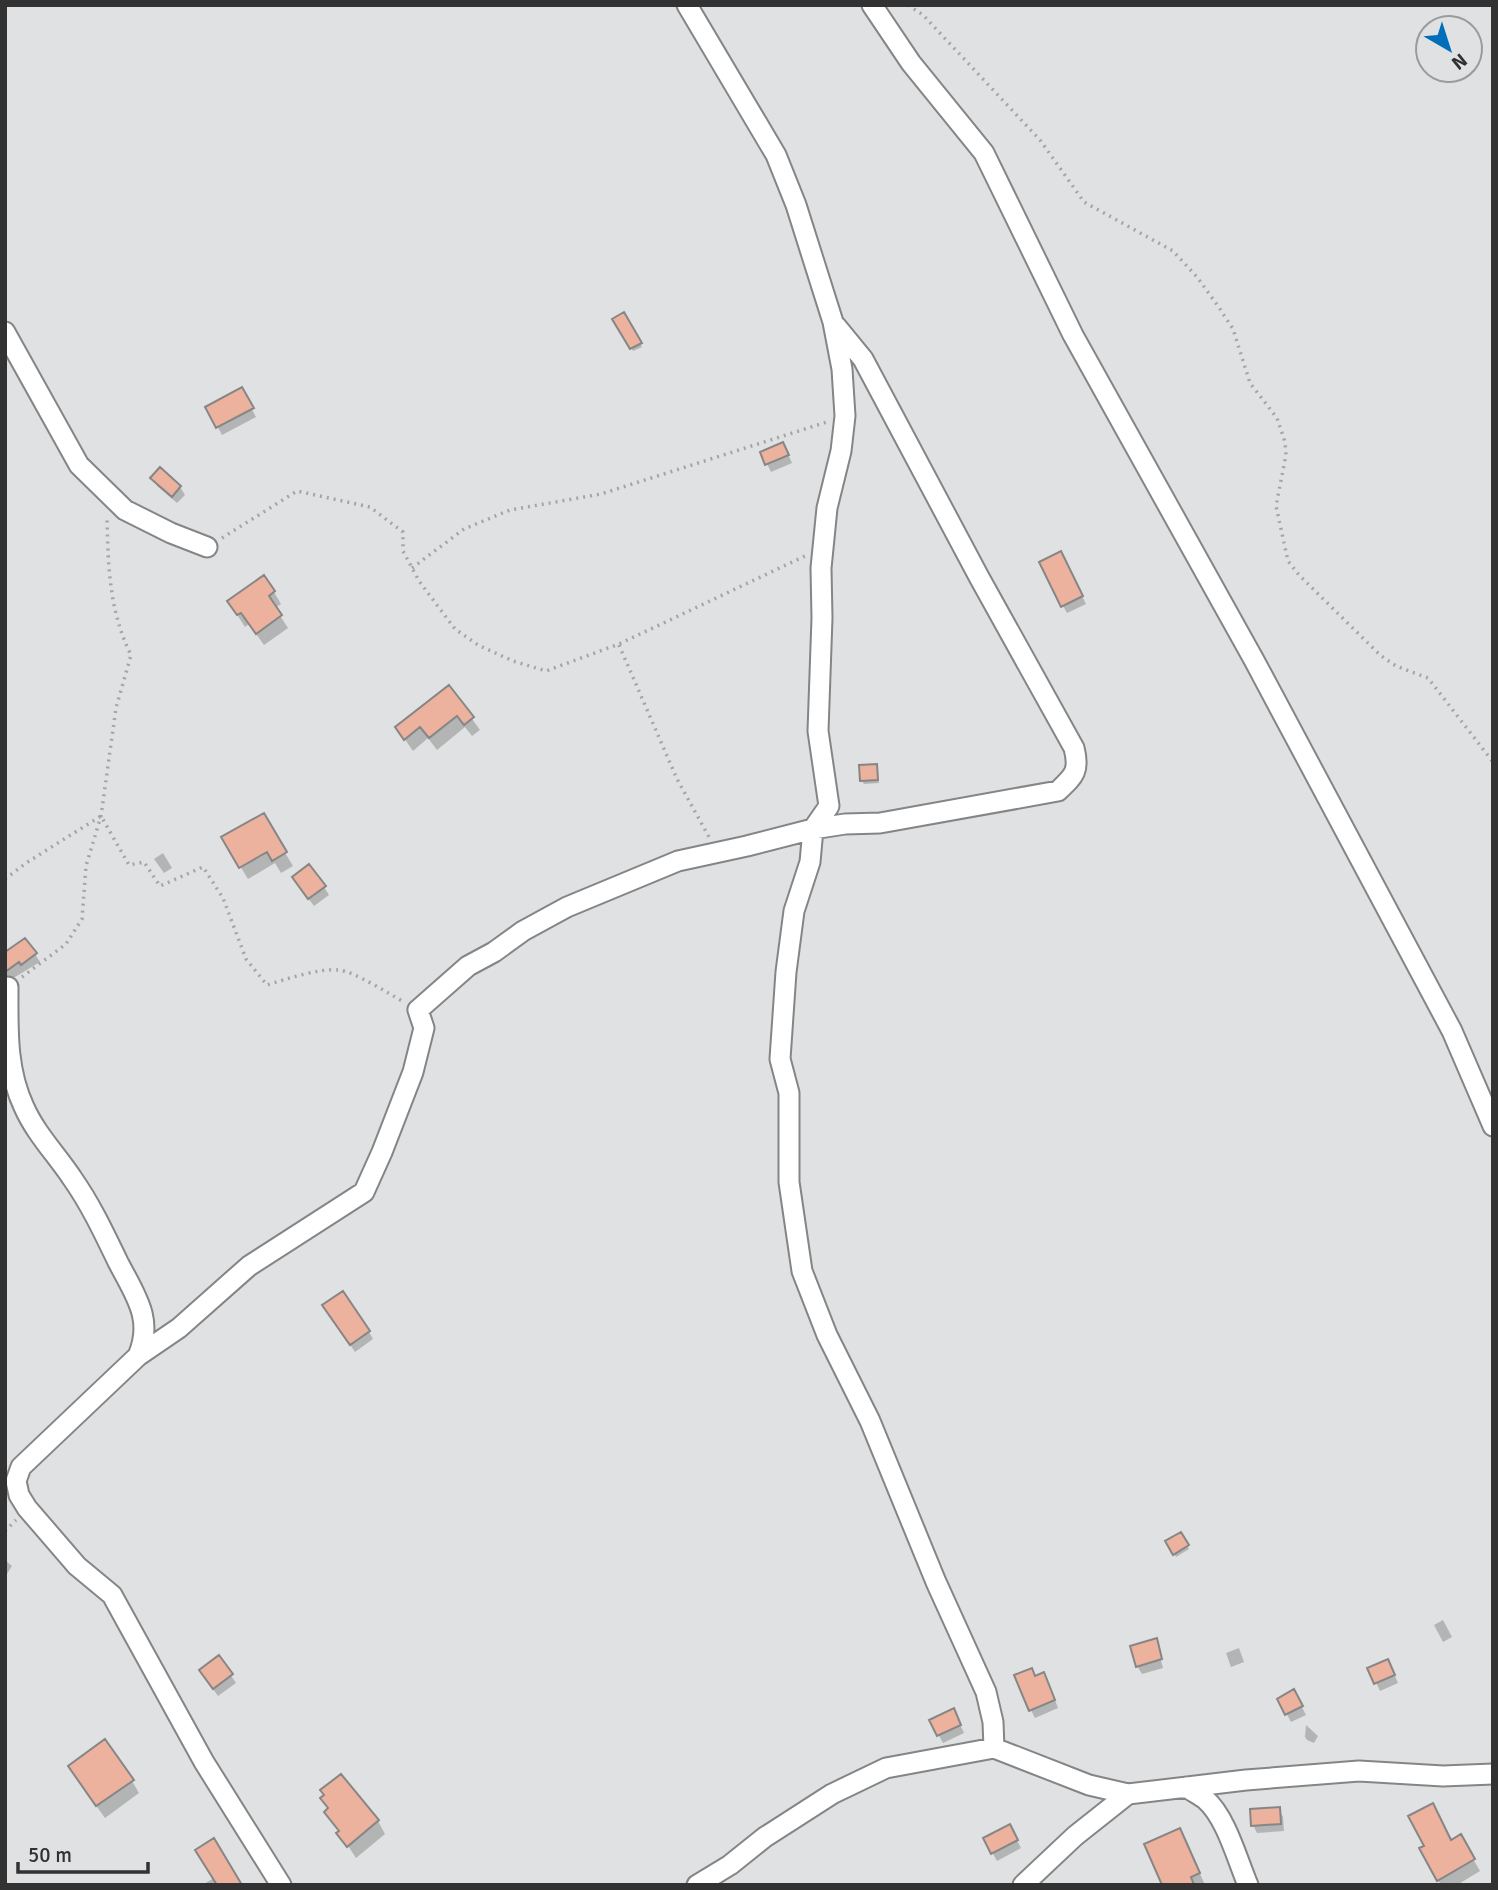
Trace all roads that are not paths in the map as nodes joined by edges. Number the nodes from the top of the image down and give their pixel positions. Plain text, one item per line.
1 (687, 5) edge
2 (872, 5) edge
3 (833, 322) junction
4 (5, 332) edge
5 (207, 547) road end
6 (813, 829) junction
7 (8, 987) road end
8 (1493, 1126) edge
9 (138, 1356) junction
10 (994, 1748) junction
11 (1493, 1774) edge
12 (1186, 1787) junction
13 (1128, 1794) junction
14 (281, 1885) edge
15 (697, 1885) edge
16 (1023, 1885) edge
17 (1248, 1885) edge

1 - 3 street
2 - 8 street
3 - 6 street
3 - 6 street
4 - 5 street
6 - 9 street
6 - 10 street
7 - 9 street
9 - 14 street
10 - 13 street
10 - 15 street
11 - 12 street
12 - 13 street
12 - 17 street
13 - 16 street

